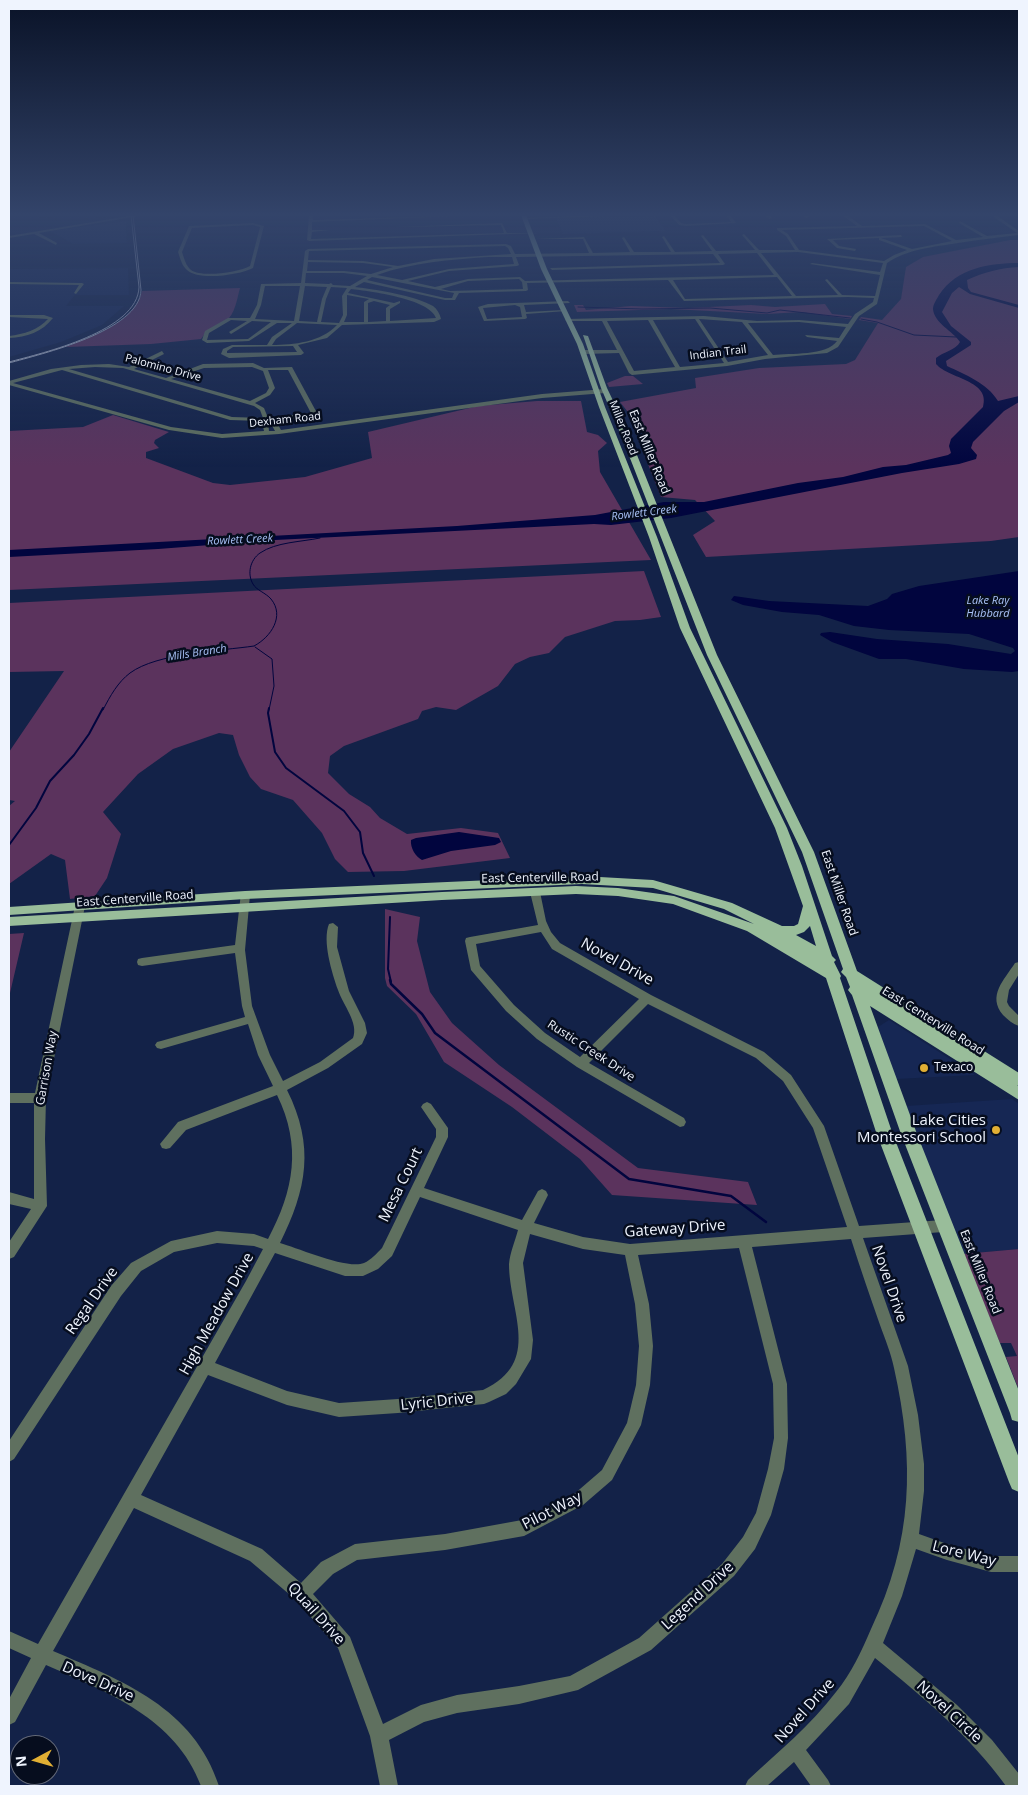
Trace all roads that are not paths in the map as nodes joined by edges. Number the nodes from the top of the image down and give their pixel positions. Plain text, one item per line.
1 (260, 299) edge
2 (301, 299) edge
3 (323, 299) edge
4 (345, 299) edge
5 (374, 299) joint
6 (405, 299) joint
7 (561, 299) edge
8 (564, 299) edge
9 (683, 299) edge
10 (719, 299) edge
11 (877, 299) edge
12 (564, 302) junction
13 (393, 304) junction
14 (516, 304) junction
15 (564, 311) junction
16 (524, 312) junction
17 (9, 316) edge
18 (649, 317) junction
19 (696, 317) junction
20 (604, 319) junction
21 (568, 320) junction
22 (251, 321) junction
23 (744, 321) junction
24 (275, 322) junction
25 (296, 323) junction
26 (366, 323) junction
27 (388, 323) junction
28 (318, 324) junction
29 (340, 324) junction
30 (580, 326) junction
31 (850, 326) junction
32 (231, 333) dead end
33 (807, 336) dead end
34 (9, 337) edge
35 (840, 340) junction
36 (295, 345) junction
37 (269, 346) junction
38 (620, 351) junction
39 (583, 352) junction
40 (592, 352) junction
41 (162, 353) dead end
42 (771, 356) junction
43 (727, 364) junction
44 (678, 368) junction
45 (63, 369) junction
46 (129, 369) junction
47 (264, 369) junction
48 (45, 374) junction
49 (167, 379) junction
50 (9, 383) edge
51 (17, 384) junction
52 (597, 393) junction
53 (606, 393) junction
54 (251, 402) junction
55 (269, 420) junction
56 (279, 432) junction
57 (267, 433) junction
58 (663, 567) junction
59 (684, 587) junction
60 (681, 616) junction
61 (696, 616) junction
62 (790, 812) junction
63 (774, 814) junction
64 (535, 887) junction
65 (245, 901) junction
66 (810, 904) junction
67 (9, 911) edge
68 (78, 912) junction
69 (9, 922) edge
70 (333, 927) dead end
71 (543, 928) junction
72 (780, 931) junction
73 (240, 948) junction
74 (142, 962) dead end
75 (1019, 966) edge
76 (829, 967) junction
77 (850, 973) junction
78 (856, 990) junction
79 (647, 998) junction
80 (901, 1019) junction
81 (252, 1020) junction
82 (1019, 1022) edge
83 (871, 1031) junction
84 (950, 1043) junction
85 (161, 1045) dead end
86 (582, 1064) junction
87 (1019, 1080) edge
88 (279, 1089) junction
89 (1019, 1094) edge
90 (9, 1098) edge
91 (40, 1098) junction
92 (427, 1107) dead end
93 (680, 1122) dead end
94 (166, 1144) dead end
95 (417, 1191) junction
96 (542, 1195) dead end
97 (9, 1198) edge
98 (41, 1206) junction
99 (943, 1226) junction
100 (525, 1227) junction
101 (921, 1227) junction
102 (854, 1232) junction
103 (744, 1240) junction
104 (272, 1246) junction
105 (630, 1250) junction
106 (9, 1253) edge
107 (364, 1269) joint
108 (206, 1367) junction
109 (1019, 1413) edge
110 (9, 1454) edge
111 (1019, 1482) edge
112 (131, 1499) junction
113 (910, 1538) junction
114 (1019, 1564) edge
115 (302, 1594) junction
116 (9, 1640) edge
117 (873, 1646) junction
118 (41, 1656) junction
119 (9, 1716) edge
120 (379, 1736) junction
121 (795, 1749) junction
122 (210, 1786) edge
123 (389, 1786) edge
124 (754, 1786) edge
125 (822, 1786) edge
126 (1017, 1786) edge

1 - 22 street
2 - 25 street
3 - 28 street
4 - 29 street
5 - 13 street
5 - 26 street
6 - 13 street
6 - 27 street
7 - 12 main road, Miller Road
8 - 12 main road, Miller Road
9 - 10 street
11 - 31 street, Indian Trail
12 - 14 street
12 - 15 main road, Miller Road
12 - 30 main road, Miller Road
13 - 27 street
14 - 16 street
14 - 16 street
15 - 16 street
15 - 21 main road, Miller Road
17 - 34 street
18 - 19 street
18 - 20 street
18 - 44 street
19 - 23 street
19 - 43 street
20 - 30 street
20 - 38 street
21 - 30 street
21 - 39 main road, Miller Road
22 - 24 street
22 - 24 street
22 - 32 street
23 - 31 street
23 - 42 street
24 - 25 street
25 - 28 street
25 - 37 street
26 - 27 street
26 - 29 street
28 - 29 street
29 - 36 street
30 - 40 main road, Miller Road
31 - 35 street, Indian Trail
33 - 35 street
35 - 42 street, Indian Trail
36 - 37 street
36 - 37 street
38 - 40 street
38 - 44 street, Indian Trail
39 - 40 street
39 - 52 main road, Miller Road
40 - 53 main road, Miller Road
41 - 46 street
42 - 43 street, Indian Trail
43 - 44 street, Indian Trail
45 - 46 street, Palomino Drive
45 - 48 street, Palomino Drive
45 - 55 street
46 - 49 street, Palomino Drive
47 - 49 street
47 - 54 street
47 - 55 street
48 - 50 street, Palomino Drive
48 - 51 street, Palomino Drive
49 - 54 street, Palomino Drive
50 - 51 street, Dexham Road
51 - 57 street, Dexham Road
52 - 53 street, Dexham Road
52 - 56 street, Dexham Road
52 - 58 main road, Miller Road
53 - 59 main road, East Miller Road
54 - 55 street
55 - 56 street
55 - 57 street
56 - 57 street, Dexham Road
58 - 59 main road
58 - 60 main road
59 - 61 main road, East Miller Road
60 - 61 main road
60 - 63 main road
61 - 62 main road, East Miller Road
62 - 63 main road
62 - 77 main road, East Miller Road
63 - 66 main road
64 - 65 main road, East Centerville Road
64 - 71 street, Novel Drive
64 - 72 main road, East Centerville Road
64 - 76 main road, East Centerville Road
65 - 68 main road, East Centerville Road
65 - 73 street, High Meadow Drive
66 - 72 main road
66 - 76 main road
67 - 68 main road, East Centerville Road
68 - 69 main road, East Centerville Road
68 - 91 street, Garrison Way
70 - 88 street
71 - 79 street, Novel Drive
71 - 86 street, Rustic Creek Drive
72 - 76 main road, East Centerville Road
73 - 74 street
73 - 81 street, High Meadow Drive
75 - 82 street
76 - 77 main road, East Centerville Road
76 - 78 main road, East Centerville Road
76 - 101 main road
77 - 78 main road, East Miller Road
77 - 84 main road, East Centerville Road
78 - 80 main road, East Centerville Road
78 - 83 main road, East Miller Road
79 - 86 street
79 - 102 street, Novel Drive
80 - 83 main road
80 - 84 main road, East Centerville Road
81 - 85 street
81 - 88 street, High Meadow Drive
83 - 99 main road, East Miller Road
84 - 87 main road, East Centerville Road
84 - 89 main road, East Centerville Road
86 - 93 street, Rustic Creek Drive
88 - 94 street
88 - 104 street, High Meadow Drive
90 - 91 street
91 - 98 street, Garrison Way
92 - 95 street, Mesa Court
95 - 100 street, Gateway Drive
95 - 107 street, Mesa Court
96 - 100 street, Lyric Drive
97 - 98 street
98 - 106 street
99 - 101 street, Gateway Drive
99 - 109 main road, East Miller Road
100 - 105 street, Gateway Drive
100 - 108 street, Lyric Drive
101 - 102 street, Gateway Drive
101 - 111 main road
102 - 103 street, Gateway Drive
102 - 113 street, Novel Drive
103 - 105 street, Gateway Drive
103 - 120 street, Legend Drive
104 - 107 street, Regal Drive
104 - 108 street, High Meadow Drive
104 - 110 street, Regal Drive
105 - 115 street, Pilot Way
108 - 112 street, High Meadow Drive
112 - 115 street, Quail Drive
112 - 118 street, High Meadow Drive
113 - 114 street, Lore Way
113 - 117 street, Novel Drive
115 - 120 street, Quail Drive
116 - 118 street, Dove Drive
117 - 121 street, Novel Drive
117 - 126 street, Novel Circle
118 - 119 street, High Meadow Drive
118 - 122 street, Dove Drive
120 - 123 street, Quail Drive
121 - 124 street, Novel Drive
121 - 125 street

